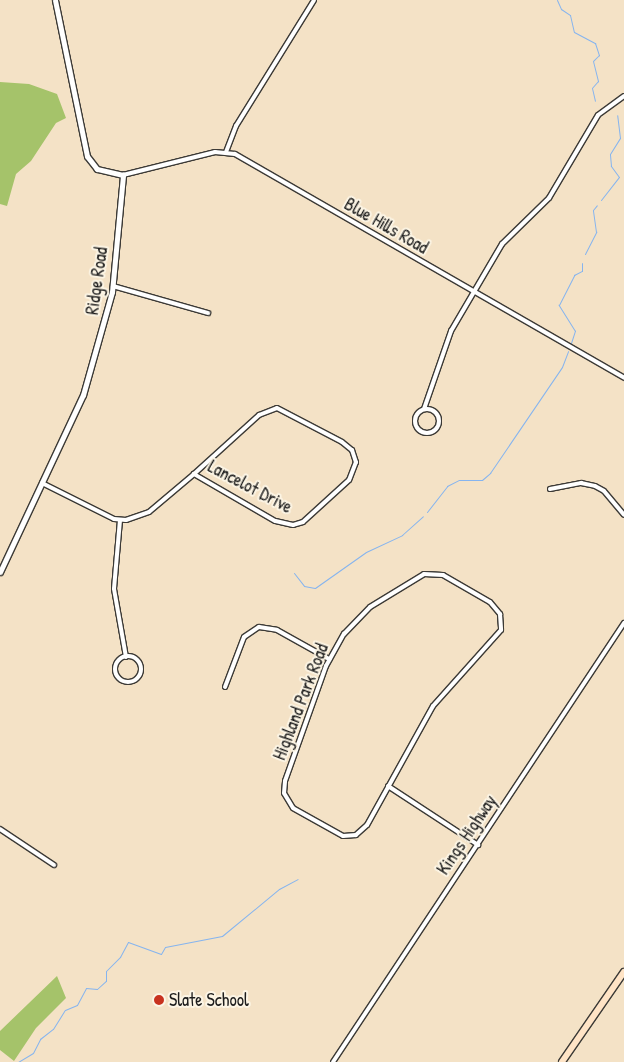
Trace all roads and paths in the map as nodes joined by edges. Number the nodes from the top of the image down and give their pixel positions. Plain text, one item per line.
1 (55, 0) edge
2 (314, 0) edge
3 (624, 96) edge
4 (226, 152) junction
5 (122, 175) junction
6 (113, 286) junction
7 (474, 292) junction
8 (208, 313) dead end
9 (624, 378) edge
10 (424, 409) junction
11 (194, 474) junction
12 (42, 484) junction
13 (550, 488) dead end
14 (624, 515) edge
15 (120, 520) junction
16 (0, 572) edge
17 (624, 623) edge
18 (126, 657) junction
19 (329, 659) junction
20 (225, 686) dead end
21 (388, 786) junction
22 (0, 829) edge
23 (478, 845) junction
24 (54, 865) dead end
25 (624, 972) edge
26 (333, 1062) edge
27 (562, 1062) edge

1 - 5 street
2 - 4 street
3 - 7 street
4 - 5 street
4 - 7 street, Blue Hills Road
5 - 6 street, Ridge Road
6 - 8 street
6 - 12 street, Ridge Road
7 - 9 street, Blue Hills Road
7 - 10 street
10 - 10 street
11 - 11 street, Lancelot Drive
11 - 15 street, Lancelot Drive
12 - 15 street
12 - 16 street, Ridge Road
13 - 14 street
15 - 18 street
17 - 23 street, Kings Highway
18 - 18 street
19 - 20 street
19 - 21 street, Highland Park Road
19 - 21 street, Highland Park Road
21 - 23 street
22 - 24 street
23 - 26 street, Kings Highway
25 - 27 main road

